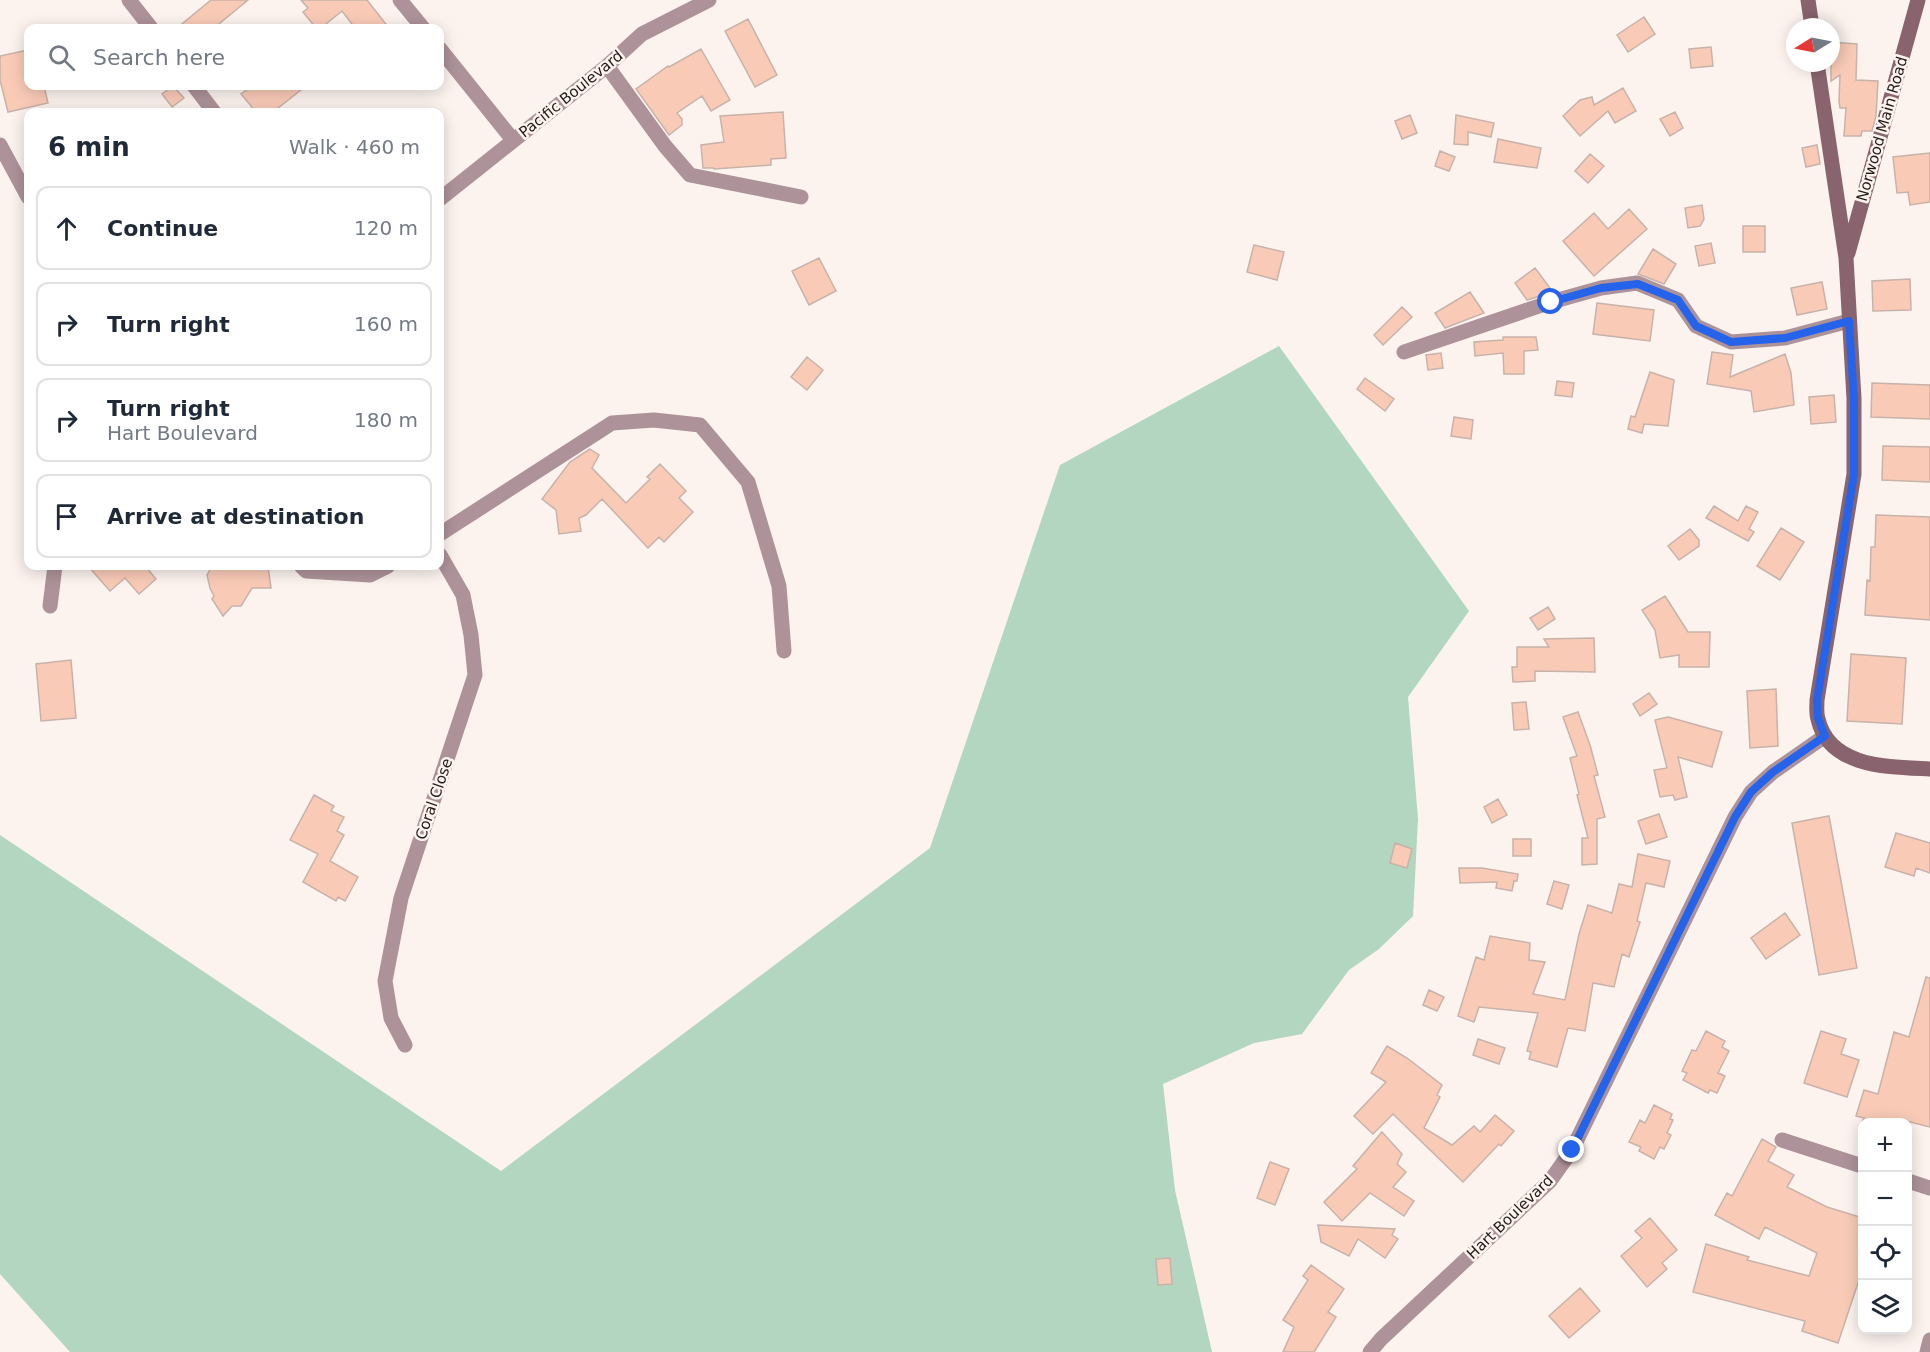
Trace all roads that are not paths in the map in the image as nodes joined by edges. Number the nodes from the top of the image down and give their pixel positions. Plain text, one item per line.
1 (129, 0) edge
2 (400, 0) edge
3 (709, 0) edge
4 (1808, 0) edge
5 (1918, 0) edge
6 (1811, 18) edge
7 (148, 24) edge
8 (420, 24) edge
9 (444, 54) edge
10 (607, 66) junction
11 (1818, 72) edge
12 (197, 90) edge
13 (211, 108) edge
14 (513, 140) junction
15 (0, 145) edge
16 (24, 190) edge
17 (444, 196) edge
18 (801, 197) dead end
19 (1846, 258) junction
20 (1849, 321) junction
21 (1404, 352) dead end
22 (444, 531) edge
23 (444, 562) edge
24 (54, 570) edge
25 (305, 570) edge
26 (380, 570) edge
27 (50, 606) dead end
28 (784, 651) dead end
29 (1825, 736) junction
30 (1930, 770) edge
31 (405, 1045) dead end
32 (1782, 1140) dead end
33 (1858, 1164) edge
34 (1912, 1182) edge
35 (1930, 1188) edge
36 (1930, 1340) edge
37 (1370, 1352) edge
38 (1927, 1352) edge

1 - 7 street
2 - 8 street
3 - 10 street, Pacific Boulevard
4 - 6 street
5 - 19 street, Norwood Main Road
9 - 14 street
10 - 14 street, Pacific Boulevard
10 - 18 street
11 - 19 street
12 - 13 street
14 - 17 street, Pacific Boulevard
15 - 16 street
19 - 20 street
20 - 21 street
20 - 29 street
22 - 28 street
23 - 31 street, Coral Close
24 - 27 street
25 - 26 street
29 - 30 street
29 - 37 street, Hart Boulevard
32 - 33 street
34 - 35 street
36 - 38 street

